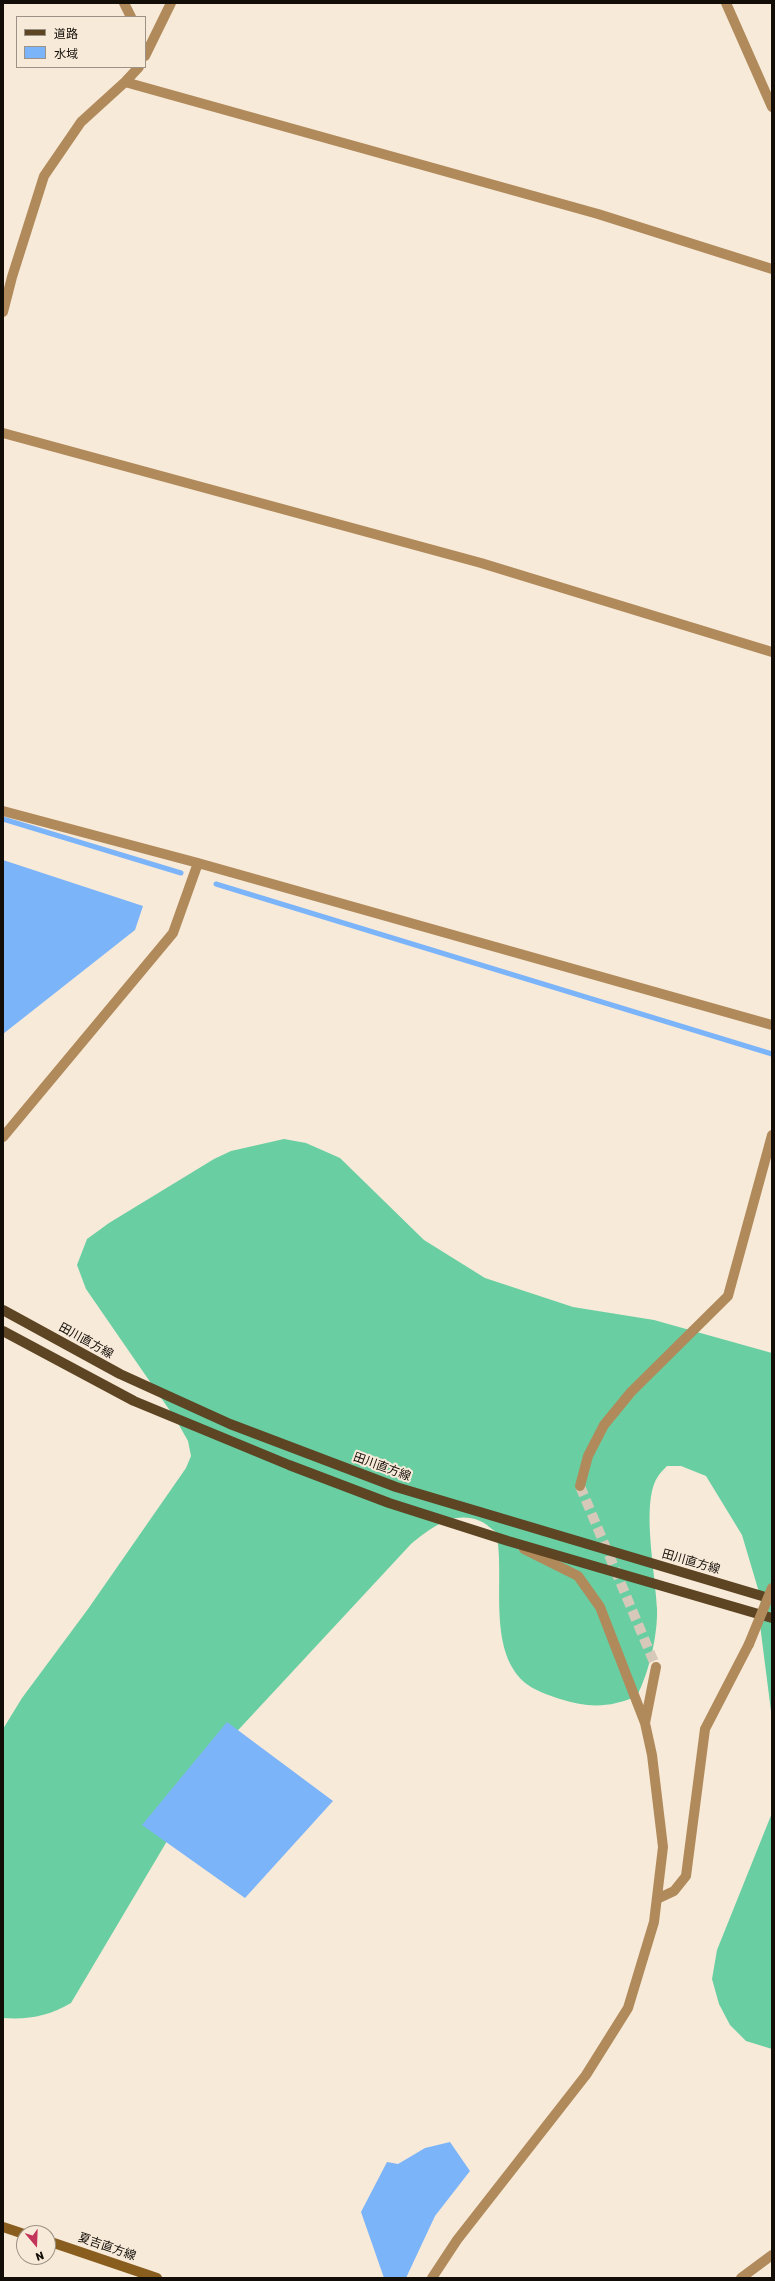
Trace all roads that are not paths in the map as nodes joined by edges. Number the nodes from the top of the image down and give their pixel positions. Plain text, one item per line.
1 (124, 3) edge
2 (171, 3) edge
3 (726, 3) edge
4 (130, 16) edge
5 (146, 54) edge
6 (138, 68) edge
7 (125, 82) junction
8 (772, 107) edge
9 (772, 269) edge
10 (3, 312) edge
11 (3, 433) edge
12 (772, 652) edge
13 (3, 811) edge
14 (198, 863) junction
15 (772, 1025) edge
16 (772, 1134) edge
17 (3, 1137) edge
18 (3, 1310) edge
19 (3, 1331) edge
20 (580, 1486) tunnel mouth
21 (508, 1541) junction
22 (772, 1588) edge
23 (772, 1599) edge
24 (772, 1618) edge
25 (656, 1667) tunnel mouth
26 (646, 1722) junction
27 (657, 1900) junction
28 (3, 2227) edge
29 (16, 2231) edge
30 (56, 2244) edge
31 (772, 2255) edge
32 (157, 2278) edge
33 (432, 2278) edge
34 (741, 2278) edge

1 - 4 street
2 - 5 street
3 - 8 street
6 - 7 street
7 - 9 street
7 - 10 street
11 - 12 street
13 - 14 street
14 - 15 street
14 - 17 street
16 - 20 street
18 - 23 main road, 田川直方線
19 - 21 main road
21 - 24 main road
21 - 26 street
22 - 27 street, bridge
25 - 26 street
26 - 27 street
27 - 33 street
28 - 29 main road
30 - 32 main road, 夏吉直方線
31 - 34 street

